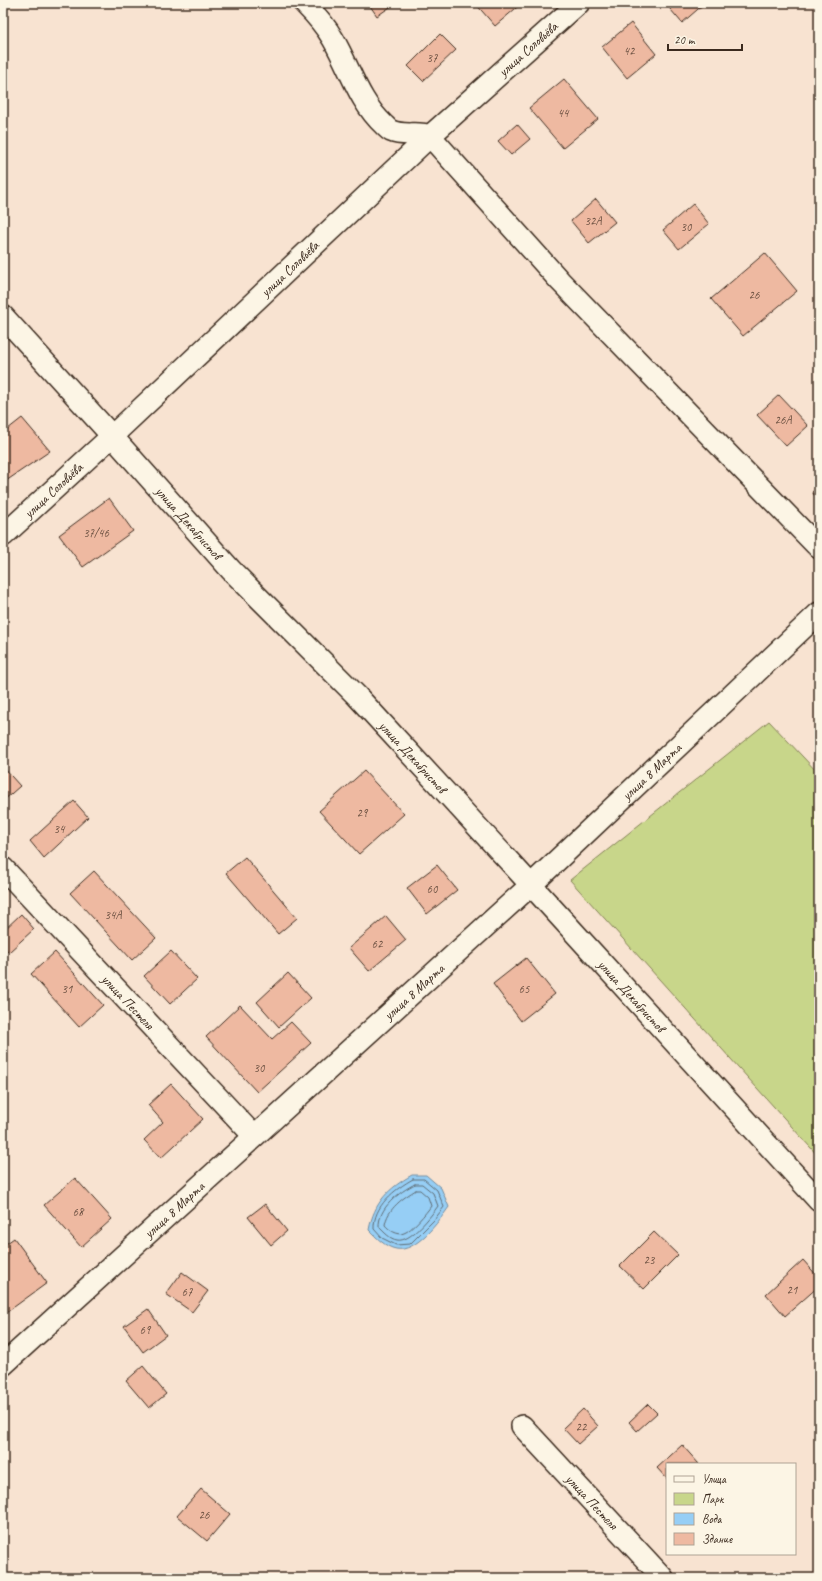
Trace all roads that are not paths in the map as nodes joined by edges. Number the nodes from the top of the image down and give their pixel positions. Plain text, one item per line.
1 (304, 3) edge
2 (579, 3) edge
3 (430, 136) junction
4 (3, 316) edge
5 (112, 436) junction
6 (3, 536) edge
7 (819, 548) edge
8 (819, 613) edge
9 (3, 868) edge
10 (531, 885) junction
11 (254, 1136) junction
12 (819, 1201) edge
13 (3, 1365) edge
14 (522, 1426) dead end
15 (663, 1578) edge

1 - 3 street
2 - 3 street, улица Соловьёва
3 - 5 street, улица Соловьёва
3 - 7 street
4 - 5 street, улица Декабристов
5 - 6 street, улица Соловьёва
5 - 10 street, улица Декабристов
8 - 10 street, улица 8 Марта
9 - 11 street, улица Пестеля
10 - 11 street, улица 8 Марта
10 - 12 street, улица Декабристов
11 - 13 street, улица 8 Марта
14 - 15 street, улица Пестеля

